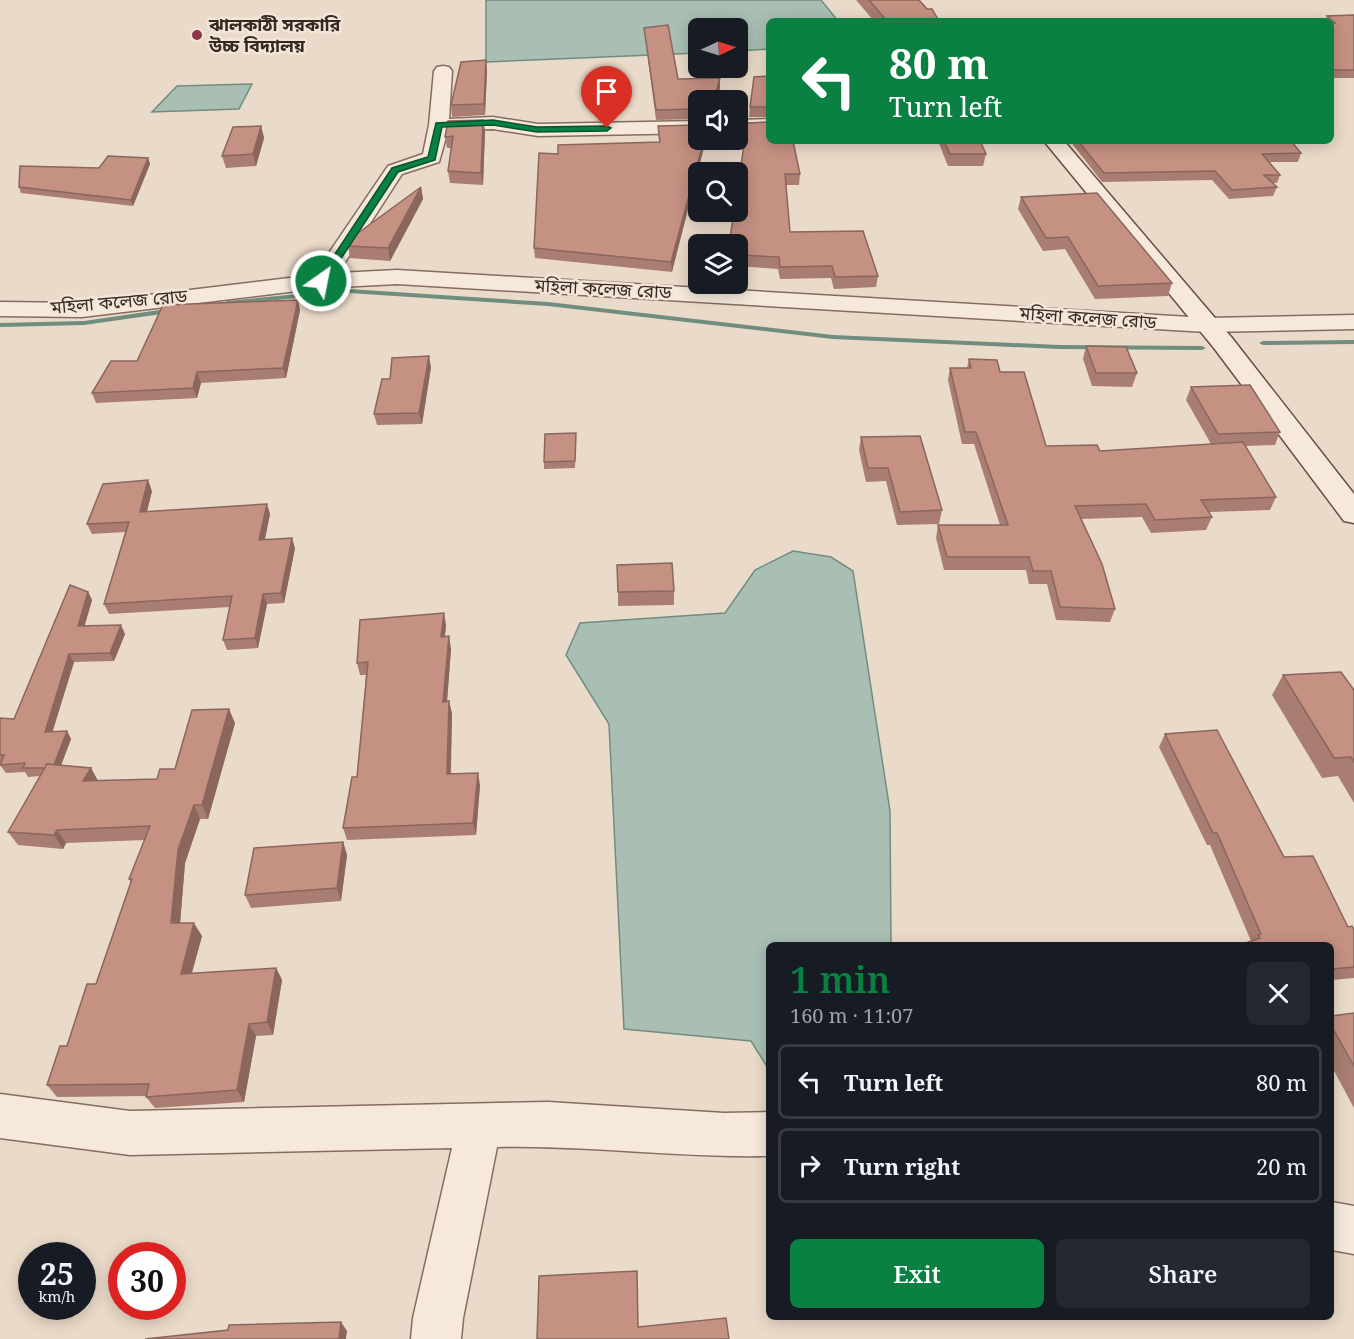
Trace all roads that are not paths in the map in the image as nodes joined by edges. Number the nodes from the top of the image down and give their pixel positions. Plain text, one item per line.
1 (443, 71) dead end
2 (439, 125) junction
3 (766, 125) edge
4 (748, 126) edge
5 (688, 127) edge
6 (1056, 144) edge
7 (321, 281) junction
8 (0, 309) edge
9 (1354, 322) edge
10 (1207, 325) junction
11 (1354, 514) edge
12 (0, 1116) edge
13 (479, 1126) junction
14 (766, 1134) edge
15 (1334, 1226) edge
16 (1354, 1230) edge
17 (435, 1339) edge

1 - 2 street
2 - 5 street
2 - 7 street
3 - 4 street
6 - 10 street
7 - 8 street, মহিলা কলেজ রোড
7 - 10 street, মহিলা কলেজ রোড
9 - 10 street, মহিলা কলেজ রোড
10 - 11 street
12 - 13 street
13 - 14 street
13 - 17 street
15 - 16 street

